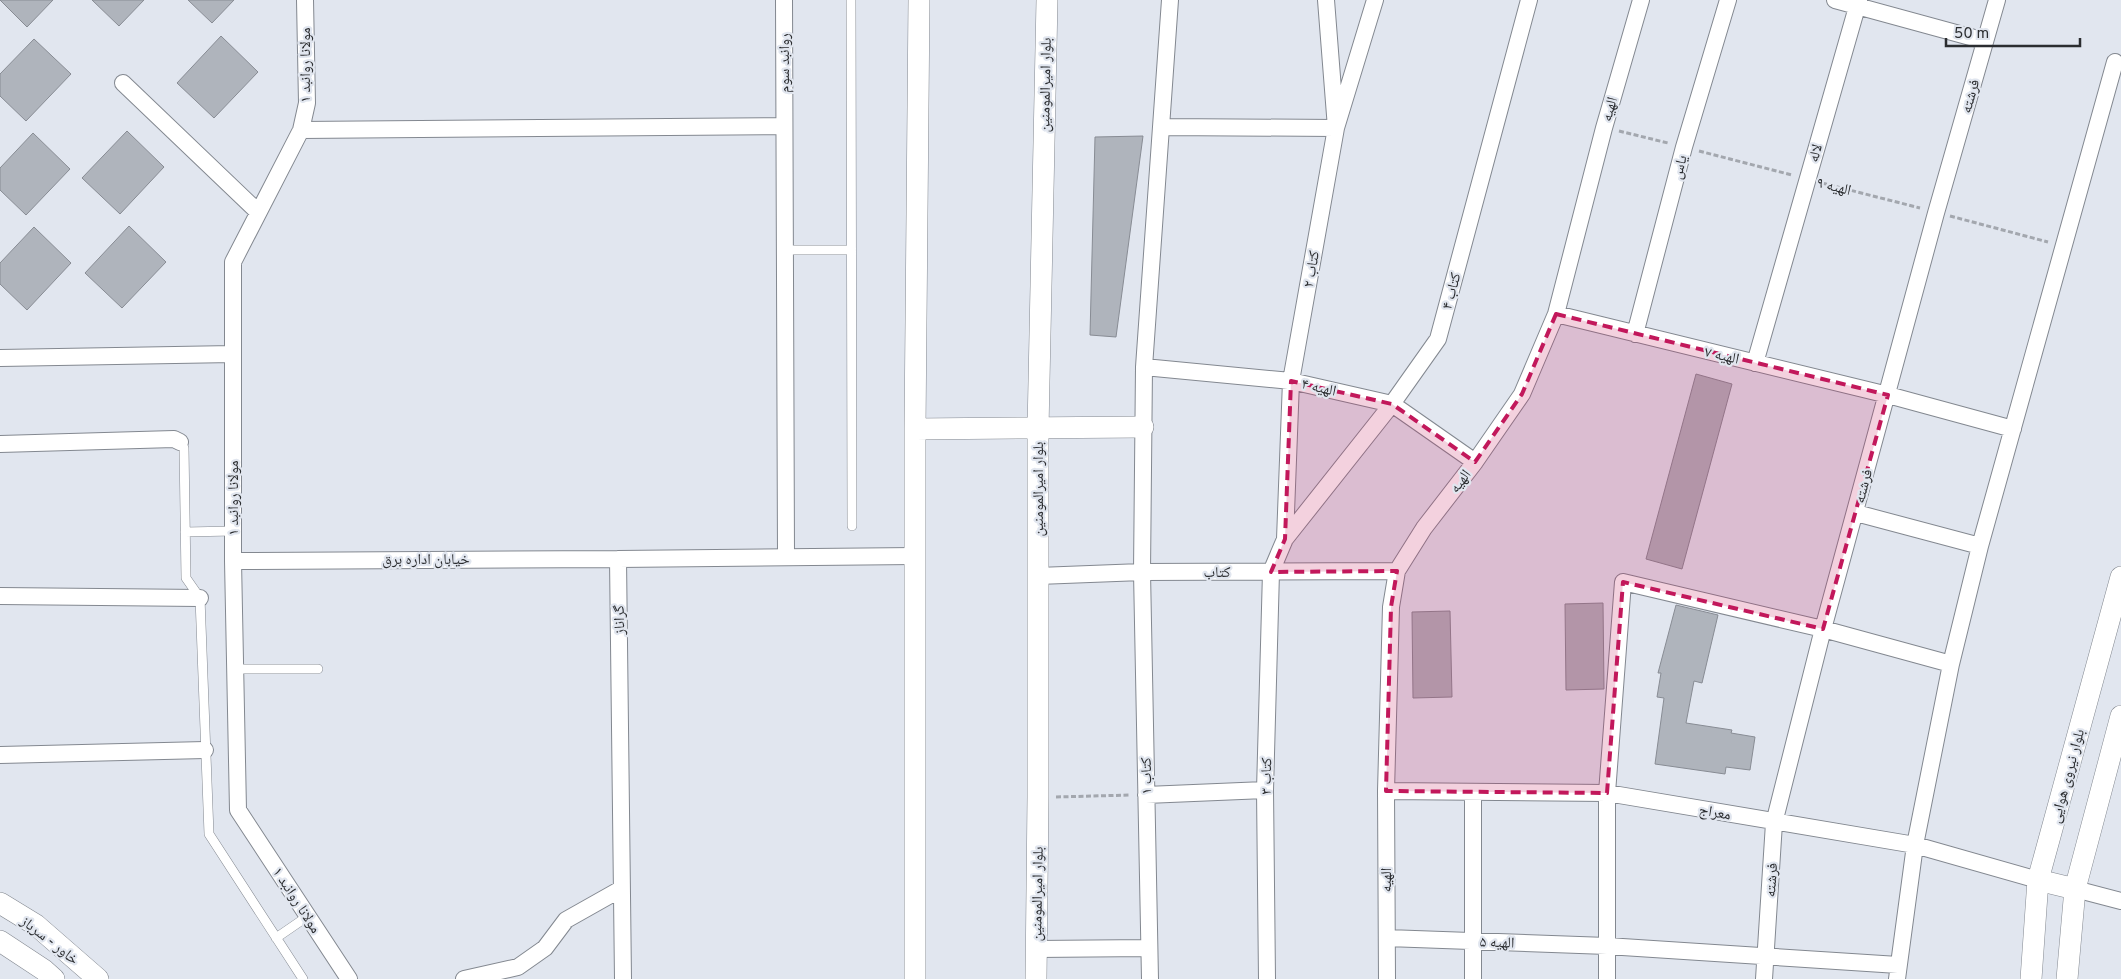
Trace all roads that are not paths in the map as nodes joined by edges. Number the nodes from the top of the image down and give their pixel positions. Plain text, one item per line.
1 (305, 0) edge
2 (784, 0) edge
3 (851, 0) edge
4 (919, 0) edge
5 (1047, 0) edge
6 (1170, 0) edge
7 (1326, 0) edge
8 (1375, 0) edge
9 (1529, 0) edge
10 (1641, 0) edge
11 (1728, 0) edge
12 (1835, 0) edge
13 (1997, 0) edge
14 (1858, 3) edge
15 (1985, 41) junction
16 (2115, 62) dead end
17 (123, 83) dead end
18 (783, 126) junction
19 (1162, 126) junction
20 (1336, 128) junction
21 (301, 130) junction
22 (258, 212) junction
23 (784, 250) junction
24 (851, 250) junction
25 (1556, 314) junction
26 (1636, 334) junction
27 (232, 354) junction
28 (0, 358) edge
29 (1755, 363) junction
30 (1144, 367) junction
31 (1291, 381) junction
32 (1888, 395) junction
33 (1392, 404) junction
34 (1143, 427) junction
35 (915, 429) junction
36 (1038, 429) junction
37 (2013, 429) junction
38 (180, 442) joint
39 (0, 444) edge
40 (1475, 462) junction
41 (1856, 513) junction
42 (852, 526) dead end
43 (233, 531) junction
44 (185, 532) junction
45 (1285, 539) junction
46 (1980, 546) junction
47 (786, 556) junction
48 (915, 556) junction
49 (618, 558) junction
50 (234, 561) junction
51 (1397, 571) junction
52 (1142, 572) junction
53 (1271, 572) junction
54 (1038, 576) junction
55 (2121, 577) edge
56 (0, 596) edge
57 (200, 598) junction
58 (1823, 629) junction
59 (1951, 664) junction
60 (235, 669) junction
61 (318, 669) dead end
62 (2121, 716) edge
63 (205, 750) junction
64 (0, 755) edge
65 (1265, 790) junction
66 (1386, 792) junction
67 (1472, 793) junction
68 (1607, 794) junction
69 (1146, 795) junction
70 (1774, 823) junction
71 (1915, 845) junction
72 (2038, 880) junction
73 (621, 888) junction
74 (2075, 889) junction
75 (2121, 901) edge
76 (0, 903) edge
77 (308, 916) junction
78 (276, 938) junction
79 (1386, 938) junction
80 (0, 941) edge
81 (1473, 941) junction
82 (1607, 946) junction
83 (1149, 948) junction
84 (1036, 949) junction
85 (1766, 957) junction
86 (1897, 972) edge
87 (54, 979) edge
88 (98, 979) edge
89 (303, 979) edge
90 (349, 979) edge
91 (464, 979) edge
92 (623, 979) edge
93 (915, 979) edge
94 (1036, 979) edge
95 (1150, 979) edge
96 (1267, 979) edge
97 (1387, 979) edge
98 (1473, 979) edge
99 (1607, 979) edge
100 (1764, 979) edge
101 (2031, 979) edge
102 (2067, 979) edge

1 - 21 street, مولانا روانبد ۱
2 - 18 street, روانبد سوم
3 - 24 lane
4 - 35 street
5 - 36 street, بلوار امیرالمومنین
6 - 19 street, کتاب ۱
7 - 20 street, کتاب ۲
8 - 20 street
9 - 33 street, کتاب ۴
10 - 25 street, الهیه
11 - 26 street, یاس
12 - 14 street
13 - 15 street, فرشته
14 - 15 street
14 - 29 street, لاله
15 - 32 street, فرشته
16 - 37 street
17 - 22 street
18 - 21 street
18 - 23 street, روانبد سوم
19 - 20 street
19 - 30 street, کتاب ۱
20 - 31 street, کتاب ۲
21 - 22 street, مولانا روانبد ۱
22 - 27 street, مولانا روانبد ۱
23 - 24 lane
23 - 47 street, روانبد سوم
24 - 42 lane
25 - 26 street, الهیه ۷
25 - 40 street, الهیه
26 - 29 street, الهیه ۷
27 - 28 street
27 - 43 street, مولانا روانبد ۱
29 - 32 street, الهیه ۷
30 - 31 street, الهیه ۴
30 - 34 street, کتاب ۱
31 - 33 street, الهیه ۴
31 - 45 street, کتاب ۲
32 - 37 street, الهیه ۷
32 - 41 street, فرشته
33 - 40 street, الهیه ۴
33 - 45 street, کتاب ۴
34 - 36 street
34 - 52 street, کتاب ۱
35 - 36 street
35 - 48 street
36 - 54 street, بلوار امیرالمومنین
37 - 46 street
38 - 39 street
38 - 44 lane
40 - 51 street, الهیه
41 - 46 street
41 - 58 street, فرشته
43 - 44 lane
43 - 50 street, مولانا روانبد ۱
44 - 57 lane
45 - 53 street
46 - 59 street
47 - 48 street
47 - 49 street
48 - 93 street
49 - 50 street, خیابان اداره برق
49 - 73 street, گراناز
50 - 60 street, مولانا روانبد ۱
51 - 53 street, کتاب
51 - 66 street, الهیه
52 - 53 street, کتاب
52 - 54 street, کتاب
52 - 69 street, کتاب ۱
53 - 65 street, کتاب ۳
54 - 84 street, بلوار امیرالمومنین
55 - 72 street, بلوار نیروی هوایی
56 - 57 street
57 - 63 lane
58 - 59 street
58 - 68 street
58 - 70 street, فرشته
59 - 71 street
60 - 61 lane
60 - 77 street, مولانا روانبد ۱
62 - 74 street
63 - 64 street
63 - 78 lane
65 - 69 street
65 - 96 street, کتاب ۳
66 - 67 street, معراج
66 - 79 street, الهیه
67 - 68 street, معراج
67 - 81 street
68 - 70 street, معراج
68 - 82 street
69 - 83 street, کتاب ۱
70 - 71 street, معراج
70 - 85 street, فرشته
71 - 72 street, معراج
71 - 86 street
72 - 74 street
72 - 101 street, بلوار نیروی هوایی
73 - 91 street
73 - 92 street, گراناز
74 - 75 street
74 - 102 street
76 - 88 street, خاور - سرباز
77 - 78 lane
77 - 90 street, مولانا روانبد ۱
78 - 89 lane
79 - 81 street, الهیه ۵
79 - 97 street, الهیه
80 - 87 street, خاور - سرباز
81 - 82 street, الهیه ۵
81 - 98 street
82 - 85 street, الهیه ۵
82 - 99 street
83 - 84 street
83 - 95 street, کتاب ۱
84 - 94 street, بلوار امیرالمومنین
85 - 86 street, الهیه ۵
85 - 100 street, فرشته

